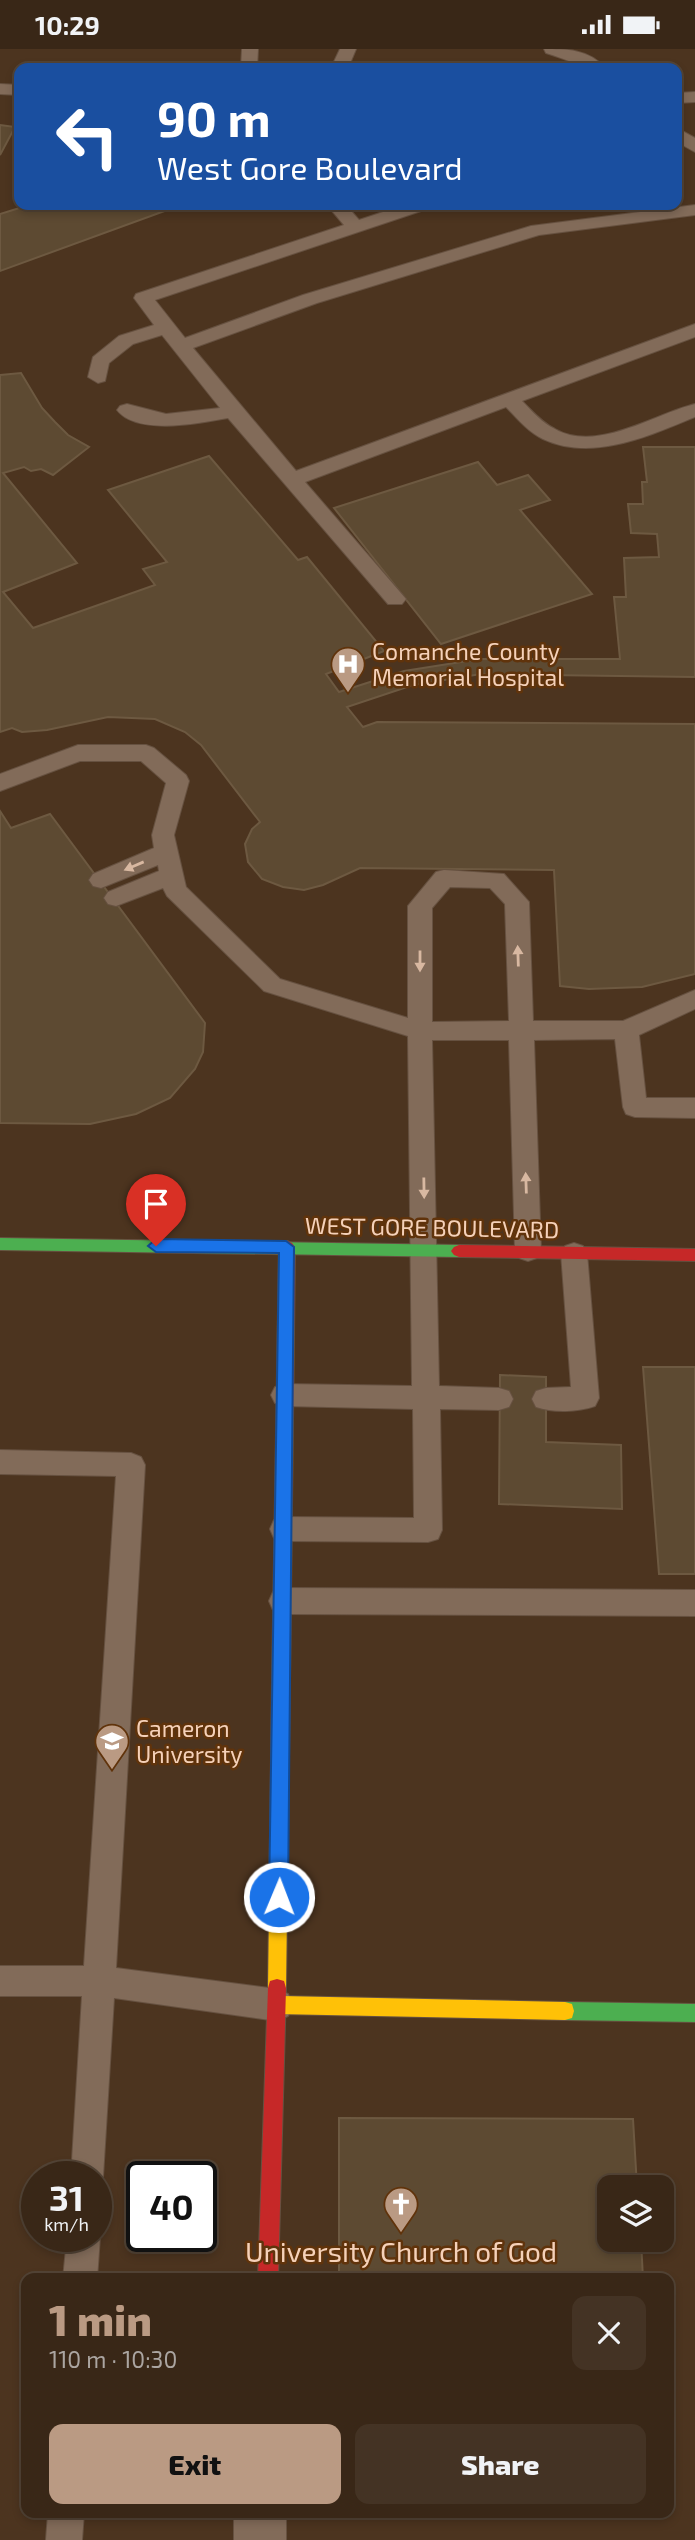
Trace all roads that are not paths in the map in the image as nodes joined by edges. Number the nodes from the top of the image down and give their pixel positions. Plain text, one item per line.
1 (552, 49) edge
2 (589, 63) edge
3 (341, 210) edge
4 (406, 210) edge
5 (695, 210) edge
6 (355, 226) junction
7 (167, 327) junction
8 (695, 331) edge
9 (181, 346) junction
10 (98, 377) dead end
11 (510, 400) junction
12 (127, 410) dead end
13 (695, 410) edge
14 (233, 411) junction
15 (293, 479) junction
16 (395, 599) dead end
17 (0, 783) edge
18 (169, 864) junction
19 (109, 889) dead end
20 (695, 999) edge
21 (521, 1030) junction
22 (626, 1030) junction
23 (420, 1031) junction
24 (695, 1108) edge
25 (0, 1244) edge
26 (286, 1247) junction
27 (425, 1250) junction
28 (528, 1251) junction
29 (574, 1253) junction
30 (695, 1255) edge
31 (285, 1395) junction
32 (426, 1398) junction
33 (499, 1399) dead end
34 (546, 1399) dead end
35 (0, 1462) edge
36 (284, 1529) junction
37 (283, 1601) junction
38 (695, 1603) edge
39 (0, 1981) edge
40 (99, 1981) junction
41 (277, 2005) junction
42 (695, 2013) edge
43 (88, 2161) edge
44 (82, 2252) edge
45 (80, 2273) edge
46 (268, 2273) edge
47 (65, 2518) edge
48 (260, 2518) edge
49 (64, 2540) edge
50 (260, 2540) edge

1 - 2 lane
3 - 6 lane
4 - 6 lane
5 - 9 lane
6 - 7 lane
7 - 9 lane
7 - 10 lane
8 - 11 lane
9 - 14 lane
11 - 13 lane
11 - 15 lane
12 - 14 lane
14 - 15 lane
15 - 16 lane
17 - 18 lane
18 - 19 lane
18 - 23 lane
20 - 22 lane
21 - 22 lane
21 - 23 lane
21 -> 23 lane
28 -> 21 lane
22 - 24 lane
23 -> 27 lane
25 - 26 street, WEST GORE BOULEVARD
26 - 27 street, WEST GORE BOULEVARD
26 - 31 street
27 - 28 street, WEST GORE BOULEVARD
27 - 32 lane
28 - 29 street, WEST GORE BOULEVARD
29 - 30 street, WEST GORE BOULEVARD
29 - 34 lane
31 - 32 lane
31 - 36 street
32 - 33 lane
32 - 36 lane
35 - 40 lane
36 - 37 street
37 - 38 lane
37 - 41 street
39 - 40 lane
40 - 41 lane
40 - 43 lane
41 - 42 street
41 - 46 street
44 - 45 lane
47 - 49 lane
48 - 50 street

